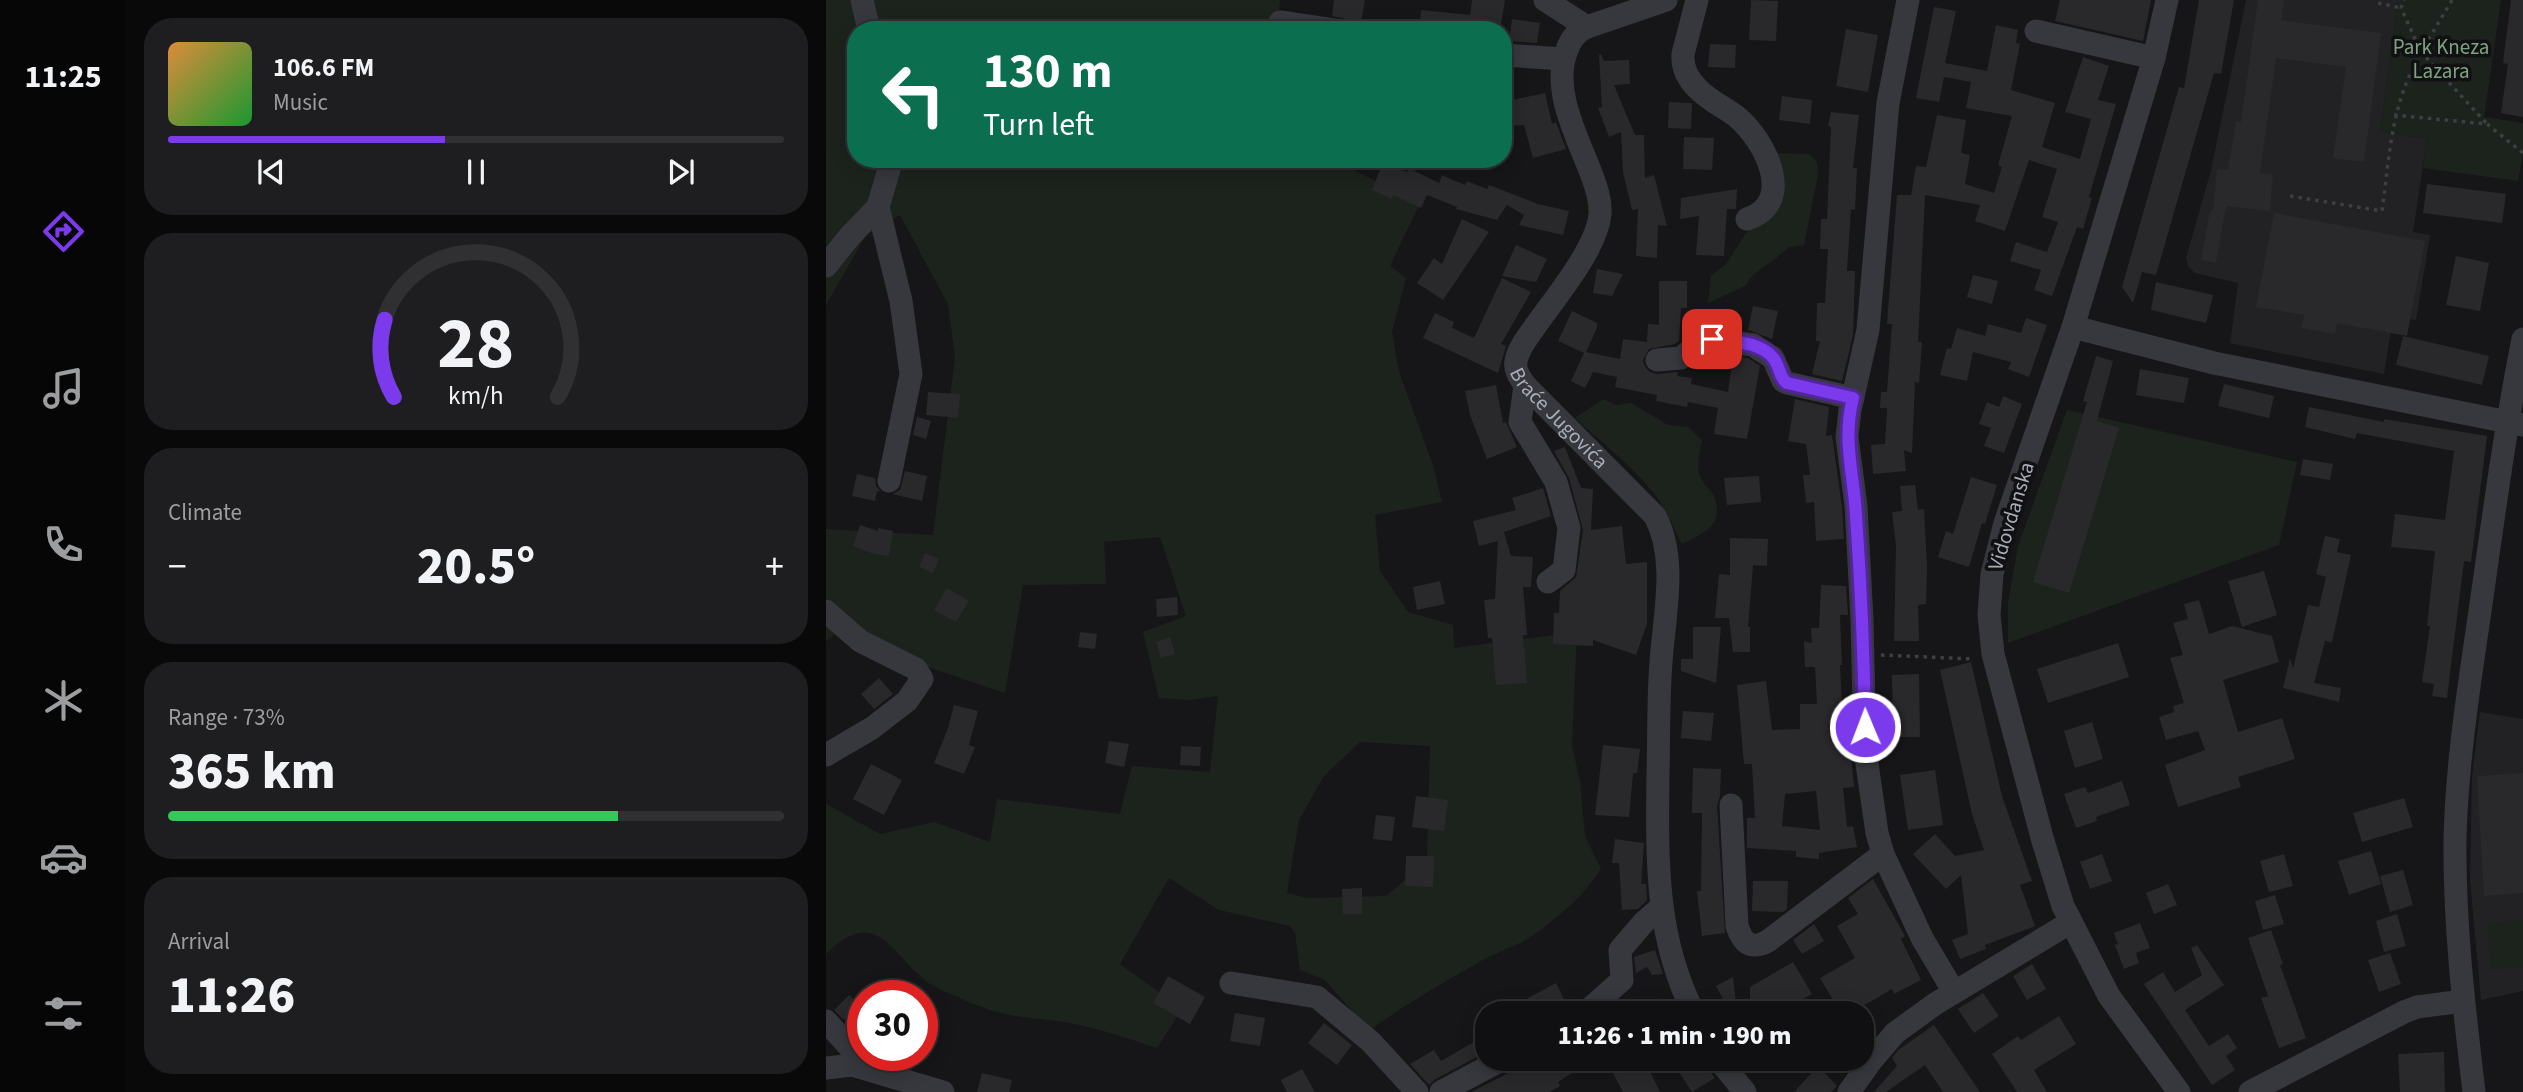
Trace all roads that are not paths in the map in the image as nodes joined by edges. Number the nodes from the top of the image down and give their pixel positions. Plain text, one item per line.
1 (862, 0) edge
2 (1545, 0) edge
3 (1666, 0) edge
4 (1697, 0) edge
5 (1908, 0) edge
6 (2166, 0) edge
7 (867, 21) edge
8 (1587, 27) junction
9 (2036, 31) dead end
10 (1512, 56) edge
11 (2154, 58) junction
12 (1563, 59) junction
13 (889, 168) edge
14 (878, 207) junction
15 (1747, 219) dead end
16 (826, 266) edge
17 (2073, 327) junction
18 (2523, 339) edge
19 (1657, 360) dead end
20 (1525, 385) junction
21 (1853, 398) junction
22 (2515, 423) edge
23 (890, 481) dead end
24 (1548, 582) dead end
25 (826, 611) edge
26 (826, 755) edge
27 (1731, 805) dead end
28 (1883, 854) junction
29 (1661, 907) junction
30 (2071, 922) junction
31 (1231, 983) dead end
32 (1954, 992) junction
33 (1598, 1001) edge
34 (1687, 1001) edge
35 (2463, 1001) junction
36 (826, 1021) edge
37 (847, 1044) edge
38 (847, 1066) edge
39 (826, 1069) edge
40 (872, 1071) edge
41 (1480, 1071) edge
42 (1728, 1071) edge
43 (943, 1092) edge
44 (1417, 1092) edge
45 (1441, 1092) edge
46 (1745, 1092) edge
47 (1849, 1092) edge
48 (2179, 1092) edge
49 (2250, 1092) edge
50 (2474, 1092) edge

1 - 7 street
2 - 8 street
3 - 8 street
4 - 15 street
5 - 21 street
6 - 11 street, Vidovdanska
8 - 12 street
9 - 11 street
10 - 12 street
11 - 17 street, Vidovdanska
12 - 20 street, Braće Jugovića
13 - 14 street
14 - 16 street
14 - 23 street
17 - 22 street
17 - 30 street, Vidovdanska
18 - 22 street
19 - 21 street
20 - 24 street
20 - 29 street, Braće Jugovića
21 - 28 street
22 - 35 street
25 - 26 street
27 - 28 street
28 - 32 street
29 - 33 street
29 - 34 street, Braće Jugovića
30 - 32 street
30 - 48 street, Vidovdanska
31 - 44 street
32 - 47 street
35 - 49 street
35 - 50 street
36 - 37 street
38 - 39 street
40 - 43 street
41 - 45 street
42 - 46 street

